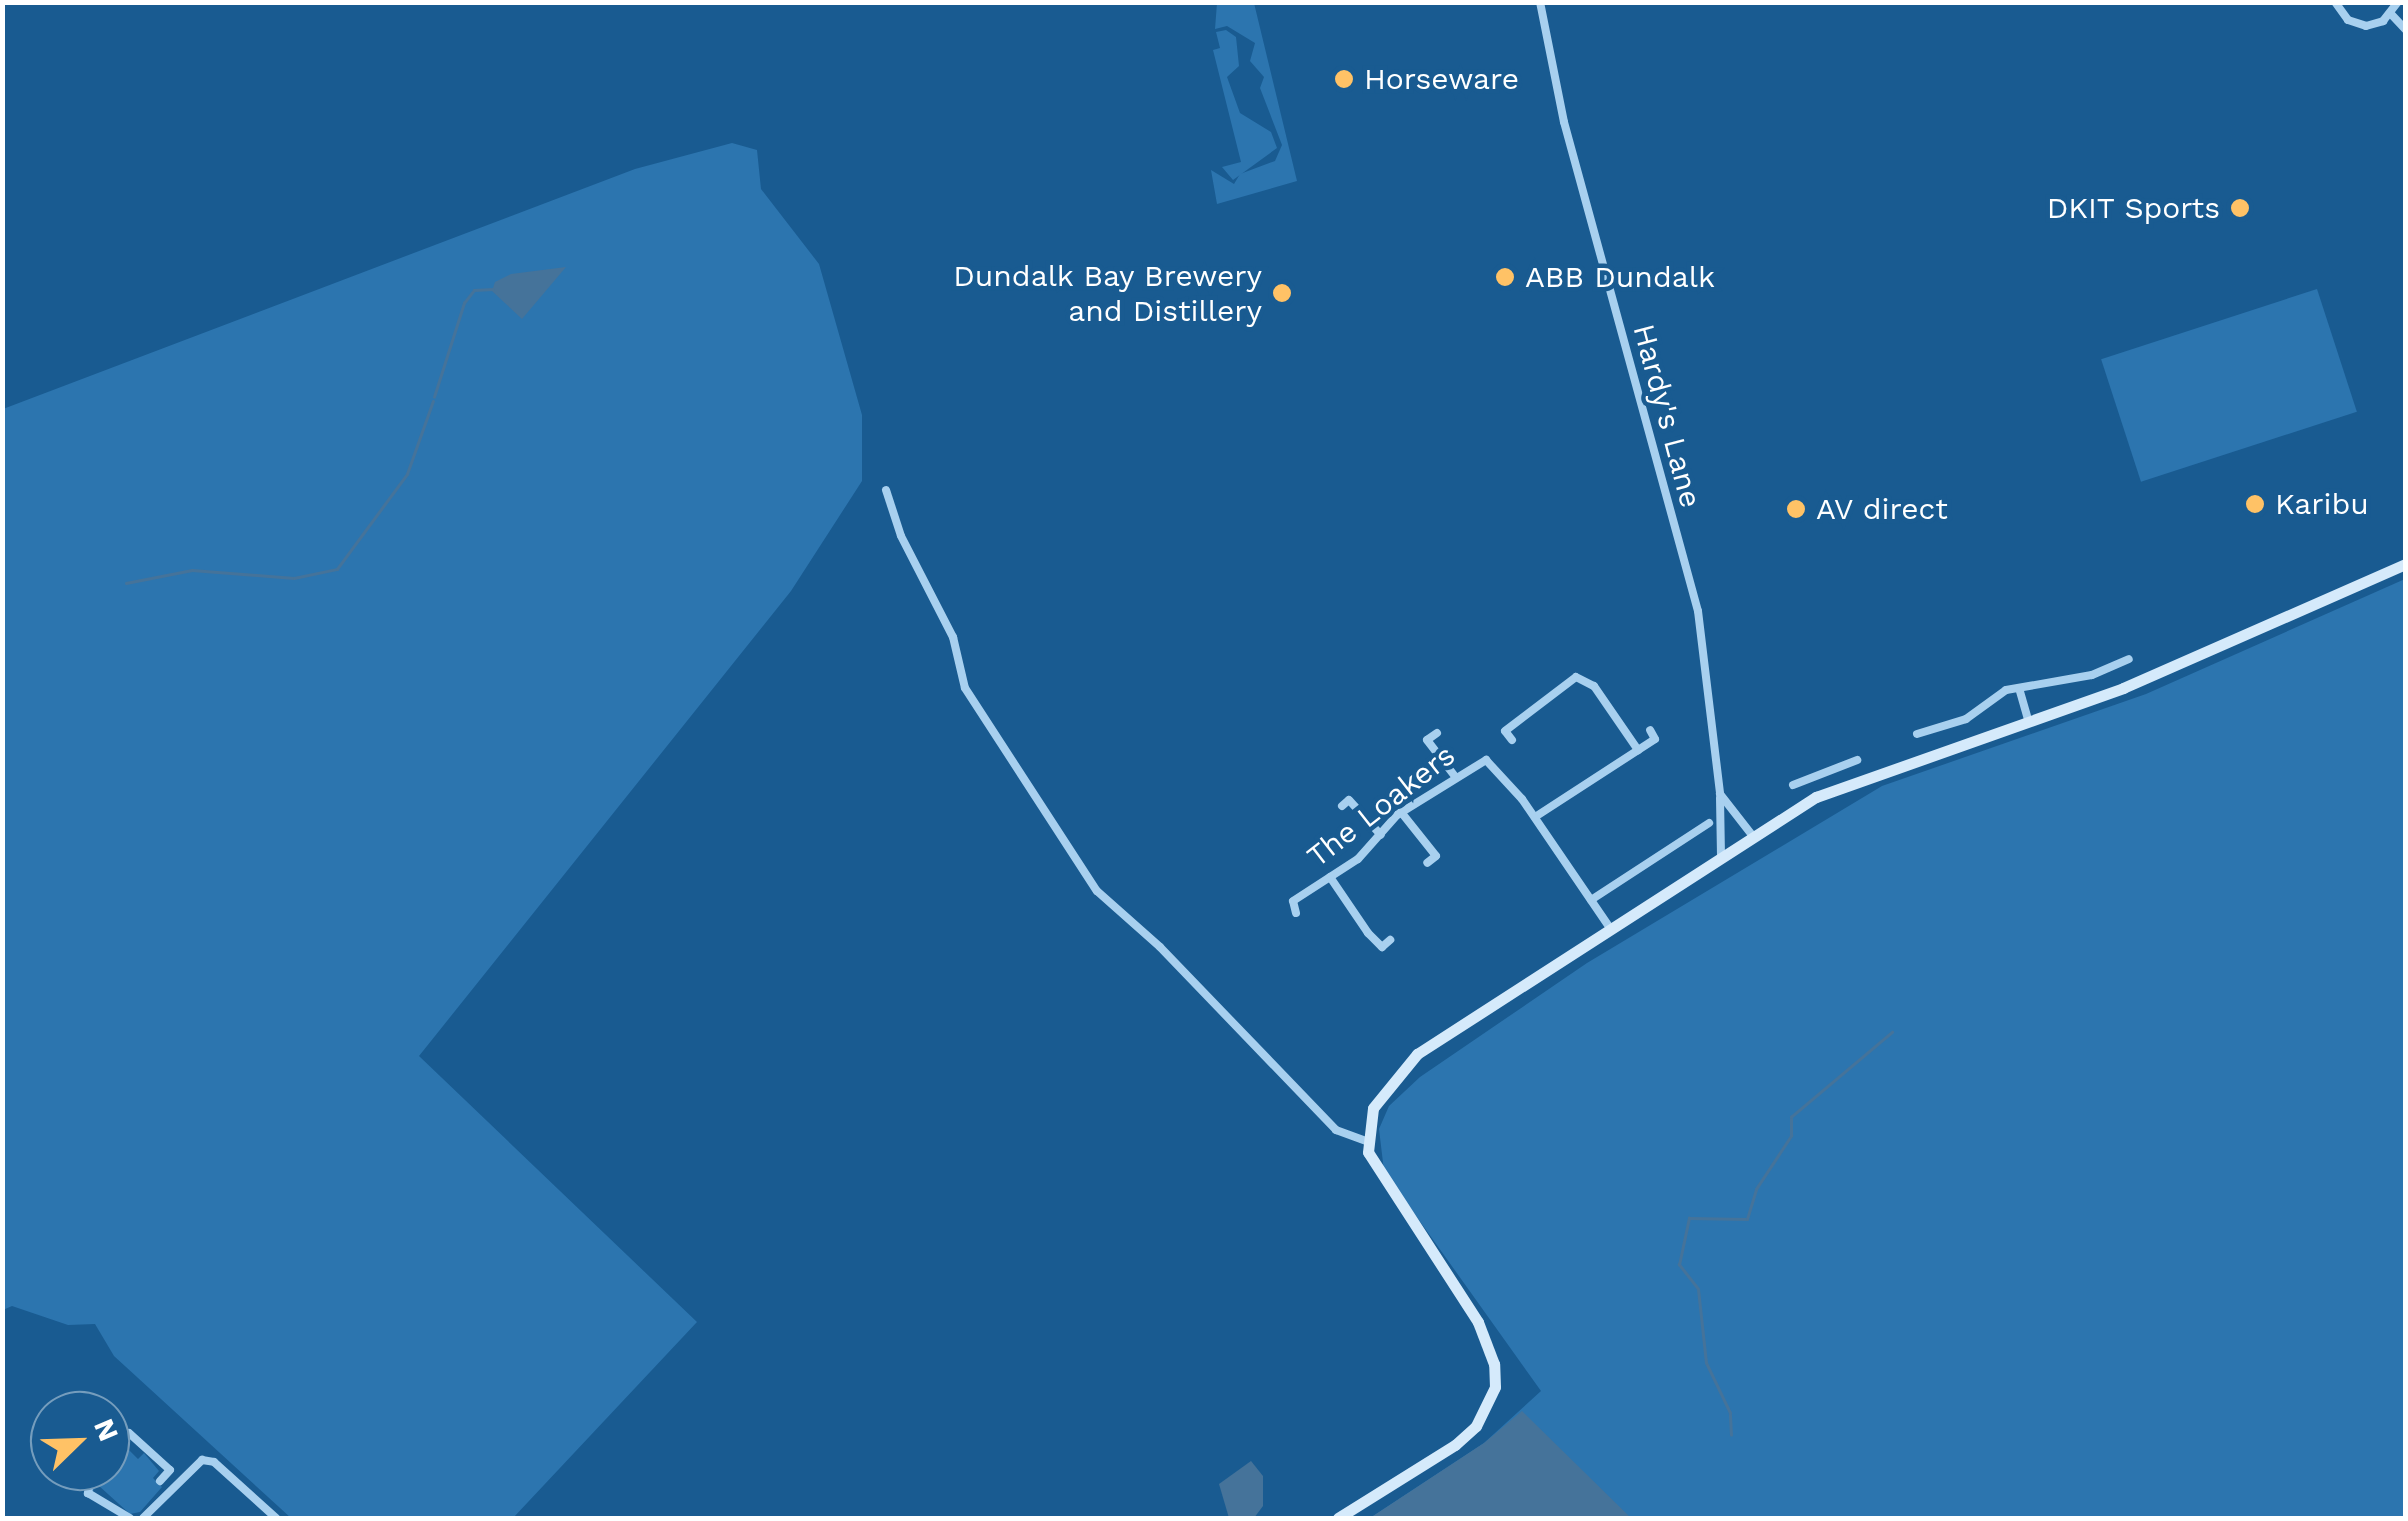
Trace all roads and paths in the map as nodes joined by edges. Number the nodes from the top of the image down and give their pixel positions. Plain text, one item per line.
1 (1540, 2) edge
2 (2334, 2) edge
3 (2398, 2) edge
4 (2392, 14) junction
5 (2406, 30) edge
6 (886, 490) dead end
7 (2406, 564) edge
8 (2129, 660) dead end
9 (2019, 688) junction
10 (2029, 722) junction
11 (1650, 730) dead end
12 (1436, 732) dead end
13 (1917, 734) dead end
14 (1512, 740) dead end
15 (1638, 750) junction
16 (1857, 760) dead end
17 (1818, 774) junction
18 (1454, 776) junction
19 (1793, 786) dead end
20 (1720, 794) junction
21 (1824, 794) junction
22 (1342, 806) dead end
23 (1402, 812) junction
24 (1534, 817) junction
25 (1708, 823) dead end
26 (1381, 835) junction
27 (1752, 835) junction
28 (1721, 855) junction
29 (1427, 863) dead end
30 (1330, 877) junction
31 (1592, 900) junction
32 (1296, 913) dead end
33 (1610, 928) junction
34 (1390, 940) dead end
35 (1366, 1140) junction
36 (130, 1434) edge
37 (160, 1481) dead end
38 (88, 1491) edge
39 (130, 1518) edge
40 (143, 1518) edge
41 (276, 1518) edge
42 (1338, 1518) edge

1 - 20 street, Hardy's Lane
2 - 4 street
3 - 4 street
4 - 5 street
6 - 35 street
7 - 10 main road
8 - 9 street
9 - 10 street
9 - 13 street
10 - 21 main road
11 - 15 street
12 - 18 street
14 - 15 street
15 - 24 street
16 - 17 street
17 - 19 street
17 - 21 street
18 - 23 street, The Loakers
18 - 24 street, The Loakers
20 - 27 street
20 - 28 street, Hardy's Lane
21 - 27 main road
22 - 26 street
23 - 26 street, The Loakers
23 - 29 street
24 - 31 street, The Loakers
25 - 31 street
26 - 30 street, The Loakers
27 - 28 main road
28 - 33 main road
30 - 32 street, The Loakers
30 - 34 street
31 - 33 street, The Loakers
33 - 35 main road
35 - 42 main road
36 - 37 street
38 - 39 street
40 - 41 street

